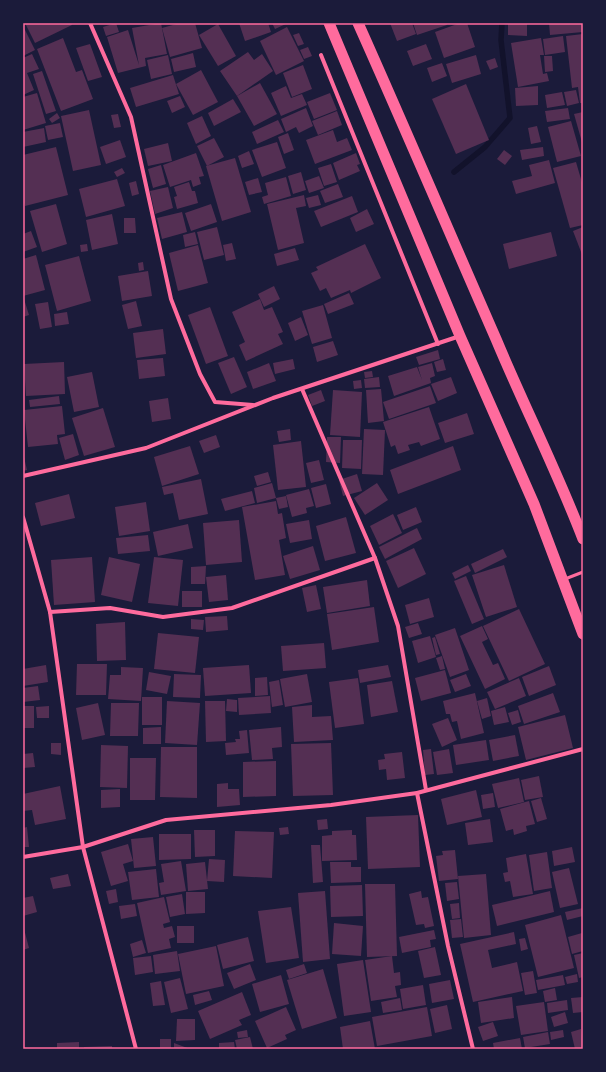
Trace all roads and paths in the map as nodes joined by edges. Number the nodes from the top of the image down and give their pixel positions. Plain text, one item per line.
1 (90, 23) edge
2 (329, 23) edge
3 (358, 23) edge
4 (321, 55) dead end
5 (460, 336) junction
6 (438, 344) junction
7 (302, 389) junction
8 (256, 405) junction
9 (23, 476) edge
10 (23, 517) edge
11 (29, 537) junction
12 (23, 538) edge
13 (583, 539) edge
14 (375, 558) junction
15 (583, 572) edge
16 (563, 579) junction
17 (50, 612) junction
18 (583, 634) edge
19 (583, 749) edge
20 (426, 790) junction
21 (416, 793) junction
22 (83, 847) junction
23 (23, 857) edge
24 (136, 1049) edge
25 (473, 1049) edge

1 - 8 street
2 - 5 highway
3 - 13 highway
4 - 6 street
5 - 6 street
5 - 16 highway
6 - 7 street
7 - 8 street
7 - 14 street
8 - 9 street
10 - 11 street
11 - 12 street
11 - 17 street
14 - 17 street
14 - 20 street
15 - 16 lane
16 - 18 highway
17 - 22 street
19 - 20 street
20 - 21 street
21 - 22 street
21 - 25 street
22 - 23 street
22 - 24 street

